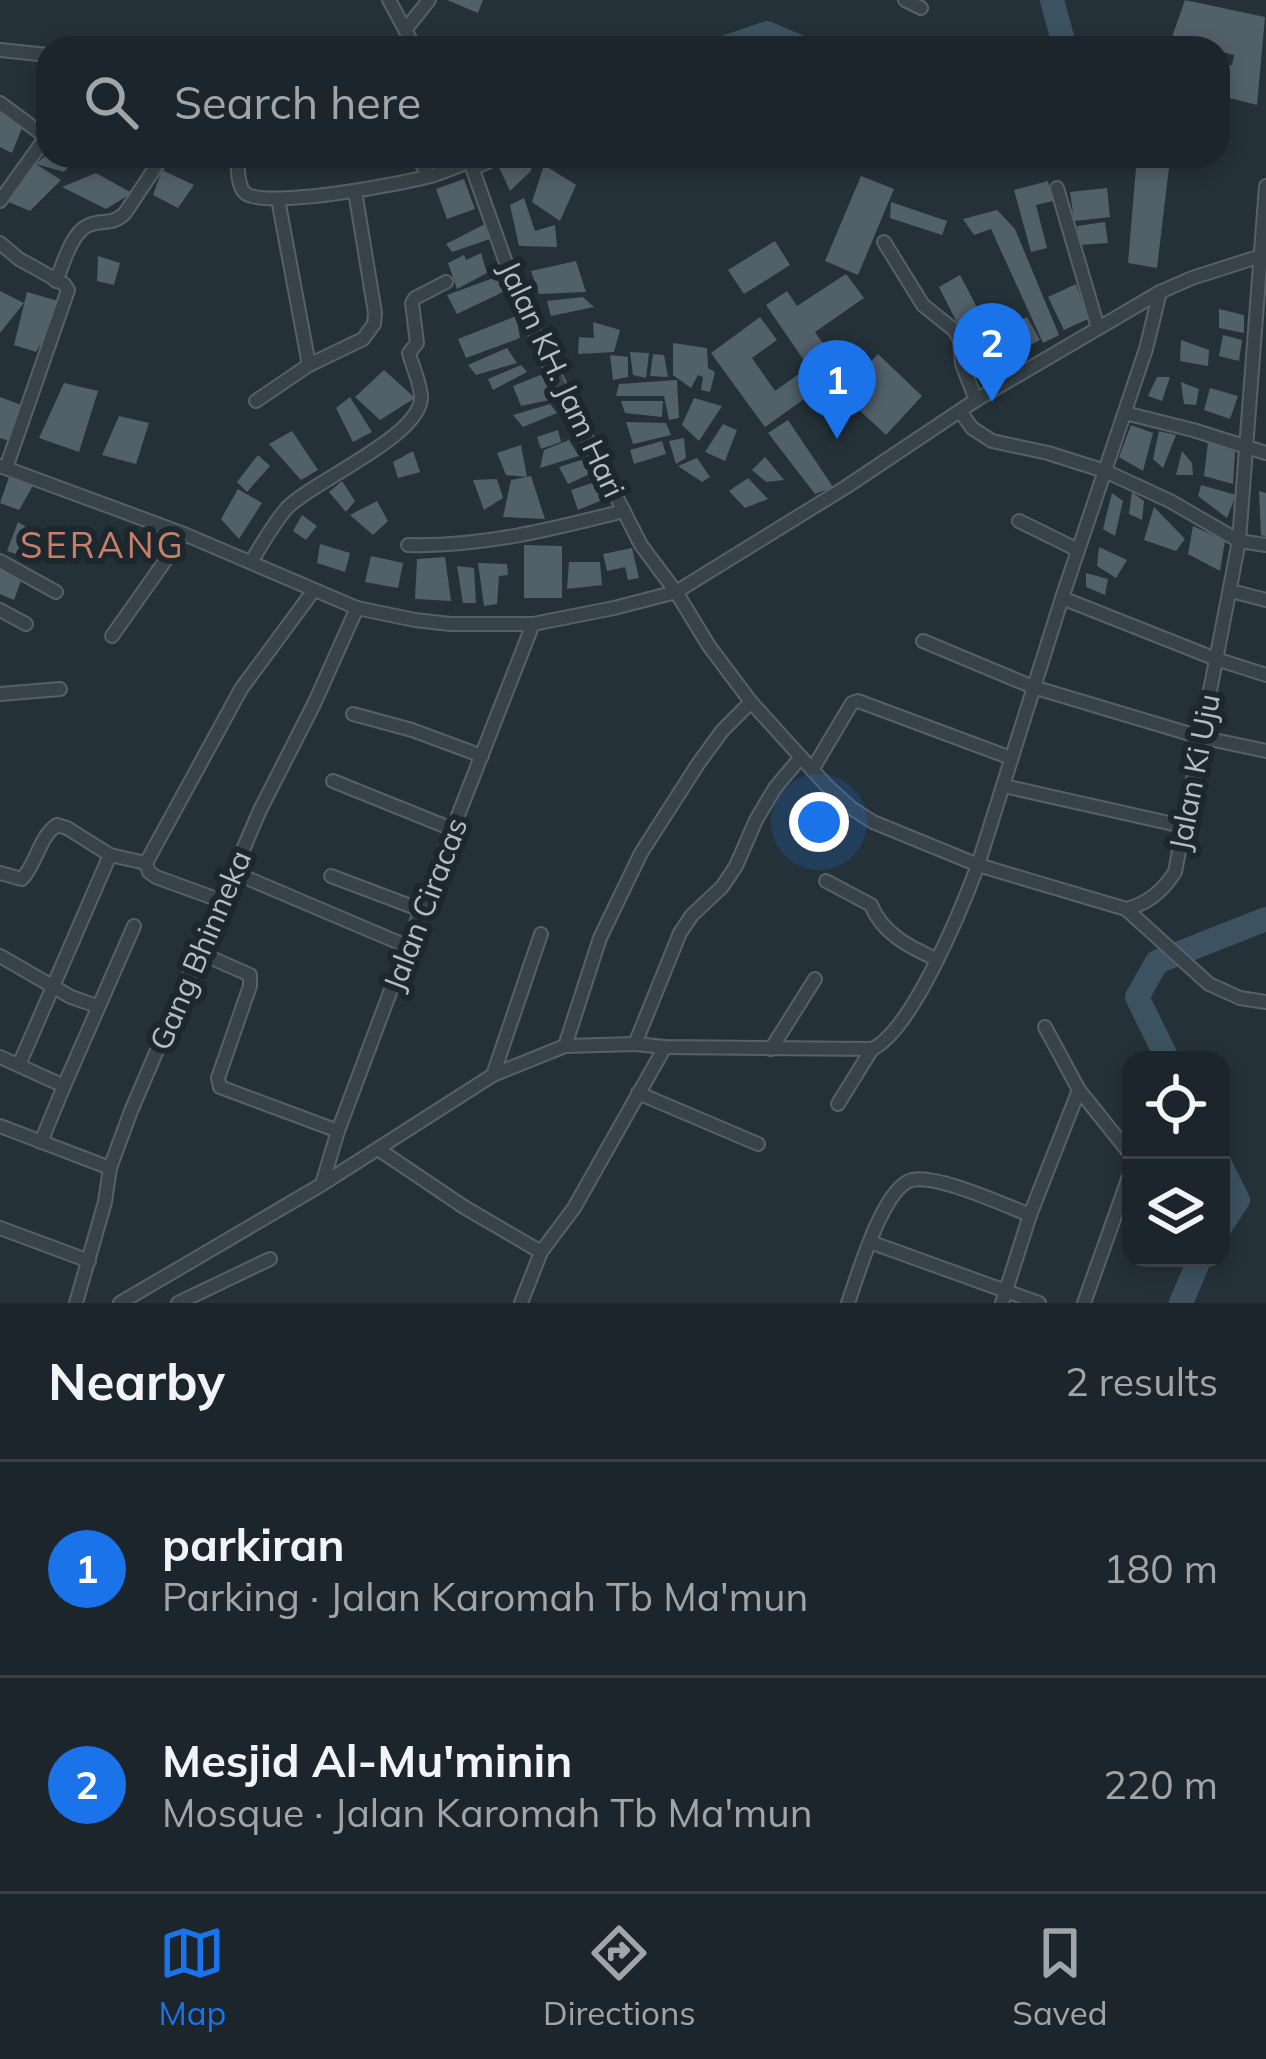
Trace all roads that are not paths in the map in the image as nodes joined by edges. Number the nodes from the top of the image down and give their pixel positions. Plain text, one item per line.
1 (389, 0) edge
2 (429, 0) edge
3 (905, 0) edge
4 (921, 8) dead end
5 (409, 36) edge
6 (411, 36) edge
7 (0, 50) edge
8 (36, 54) edge
9 (0, 103) edge
10 (36, 129) edge
11 (36, 150) edge
12 (155, 168) edge
13 (238, 168) edge
14 (424, 168) edge
15 (453, 168) edge
16 (472, 168) edge
17 (430, 176) junction
18 (1266, 186) edge
19 (1057, 188) dead end
20 (355, 191) junction
21 (278, 199) junction
22 (0, 201) edge
23 (1264, 236) edge
24 (884, 242) dead end
25 (0, 243) edge
26 (1261, 256) junction
27 (56, 281) junction
28 (446, 282) dead end
29 (1160, 292) junction
30 (1262, 312) edge
31 (1097, 328) junction
32 (309, 365) junction
33 (976, 400) junction
34 (256, 401) dead end
35 (960, 411) junction
36 (1125, 413) junction
37 (1246, 448) junction
38 (1266, 453) edge
39 (3, 467) edge
40 (1105, 471) junction
41 (624, 511) junction
42 (1019, 521) dead end
43 (184, 534) junction
44 (1239, 541) junction
45 (408, 545) dead end
46 (1266, 545) edge
47 (1078, 550) junction
48 (0, 561) edge
49 (251, 562) junction
50 (314, 590) junction
51 (1232, 591) junction
52 (56, 592) dead end
53 (676, 592) junction
54 (1062, 598) junction
55 (1266, 600) edge
56 (357, 608) junction
57 (0, 610) edge
58 (26, 624) dead end
59 (533, 624) junction
60 (112, 636) dead end
61 (923, 641) dead end
62 (1216, 659) junction
63 (1266, 675) edge
64 (1034, 687) junction
65 (60, 689) dead end
66 (0, 694) edge
67 (751, 702) junction
68 (353, 714) dead end
69 (1200, 737) junction
70 (1266, 751) edge
71 (482, 756) junction
72 (801, 757) junction
73 (1011, 758) junction
74 (812, 770) junction
75 (332, 781) dead end
76 (1004, 786) junction
77 (1183, 826) junction
78 (452, 829) junction
79 (110, 854) junction
80 (146, 863) junction
81 (978, 866) junction
82 (0, 873) edge
83 (235, 873) junction
84 (331, 877) dead end
85 (826, 881) dead end
86 (222, 901) junction
87 (1126, 909) junction
88 (422, 910) junction
89 (134, 926) dead end
90 (541, 934) dead end
91 (409, 947) junction
92 (199, 952) junction
93 (0, 956) edge
94 (936, 959) junction
95 (815, 979) dead end
96 (52, 986) junction
97 (1266, 1002) edge
98 (97, 1006) junction
99 (1045, 1027) dead end
100 (635, 1044) junction
101 (565, 1046) junction
102 (665, 1047) junction
103 (771, 1049) junction
104 (872, 1049) junction
105 (0, 1058) edge
106 (19, 1065) junction
107 (493, 1076) junction
108 (64, 1086) junction
109 (1079, 1090) junction
110 (638, 1093) junction
111 (838, 1104) dead end
112 (0, 1126) edge
113 (338, 1131) junction
114 (41, 1142) junction
115 (758, 1144) dead end
116 (1122, 1144) edge
117 (378, 1149) junction
118 (110, 1168) junction
119 (321, 1186) junction
120 (1122, 1196) edge
121 (1030, 1215) junction
122 (0, 1228) edge
123 (870, 1243) junction
124 (541, 1252) junction
125 (270, 1259) dead end
126 (88, 1262) junction
127 (1004, 1298) edge
128 (136, 1299) edge
129 (76, 1303) edge
130 (120, 1303) edge
131 (178, 1303) edge
132 (521, 1303) edge
133 (848, 1303) edge
134 (1039, 1303) edge
135 (1084, 1303) edge

1 - 5 street
2 - 6 street
3 - 4 street
7 - 8 street
9 - 10 street
11 - 22 street
12 - 27 street
13 - 21 street
14 - 17 street
15 - 17 street
16 - 41 street, Jalan KH. Jam Hari
17 - 20 street
18 - 23 street, Jalan Ki Uju
19 - 31 street
20 - 21 street
20 - 32 street
21 - 32 street
23 - 26 street, Jalan Ki Uju
24 - 33 street
25 - 27 street
26 - 29 street
26 - 30 street, Jalan Ki Uju
27 - 39 street
28 - 49 street
29 - 31 street
29 - 36 street
30 - 37 street, Jalan Ki Uju
31 - 33 street
32 - 34 street
33 - 35 street
35 - 40 street
35 - 53 street
36 - 37 street
36 - 40 street
37 - 38 street
37 - 44 street, Jalan Ki Uju
39 - 43 street
40 - 44 street
40 - 47 street
41 - 45 street
41 - 53 street, Jalan KH. Jam Hari
42 - 47 street
43 - 49 street
43 - 60 street
44 - 46 street
44 - 51 street, Jalan Ki Uju
47 - 54 street
48 - 52 street
49 - 50 street
50 - 56 street
50 - 80 street
51 - 55 street
51 - 62 street, Jalan Ki Uju
53 - 59 street
53 - 67 street
54 - 62 street
54 - 64 street
56 - 59 street
56 - 83 street, Gang Bhinneka
57 - 58 street
59 - 71 street, Jalan Ciracas
61 - 64 street
62 - 63 street
62 - 69 street, Jalan Ki Uju
64 - 69 street
64 - 73 street
65 - 66 street
67 - 72 street
67 - 101 street
68 - 71 street
69 - 70 street
69 - 77 street, Jalan Ki Uju
71 - 78 street, Jalan Ciracas
72 - 74 street
72 - 100 street
73 - 74 street
73 - 76 street
74 - 81 street
75 - 78 street
76 - 77 street
76 - 81 street
77 - 87 street, Jalan Ki Uju
78 - 88 street, Jalan Ciracas
79 - 80 street
79 - 82 street
79 - 96 street
80 - 86 street
81 - 87 street
81 - 94 street
83 - 86 street, Gang Bhinneka
83 - 91 street
84 - 88 street
85 - 94 street
86 - 92 street, Gang Bhinneka
87 - 97 street
88 - 91 street, Jalan Ciracas
89 - 98 street
90 - 107 street
91 - 113 street, Jalan Ciracas
92 - 113 street
92 - 118 street, Gang Bhinneka
93 - 96 street
94 - 104 street
95 - 103 street
96 - 98 street
96 - 106 street
98 - 108 street
99 - 109 street
100 - 101 street
100 - 102 street
101 - 107 street
102 - 103 street
102 - 110 street
103 - 104 street
104 - 111 street
105 - 106 street
106 - 108 street
107 - 117 street
108 - 114 street
109 - 116 street
109 - 121 street
110 - 115 street
110 - 124 street
112 - 114 street
113 - 119 street, Jalan Ciracas
114 - 118 street
117 - 119 street
117 - 124 street
118 - 126 street, Gang Bhinneka
119 - 128 street
120 - 135 street
121 - 123 street
121 - 127 street
122 - 126 street
123 - 127 street
123 - 133 street
124 - 132 street
125 - 131 street
126 - 129 street, Gang Bhinneka
127 - 134 street
128 - 130 street

